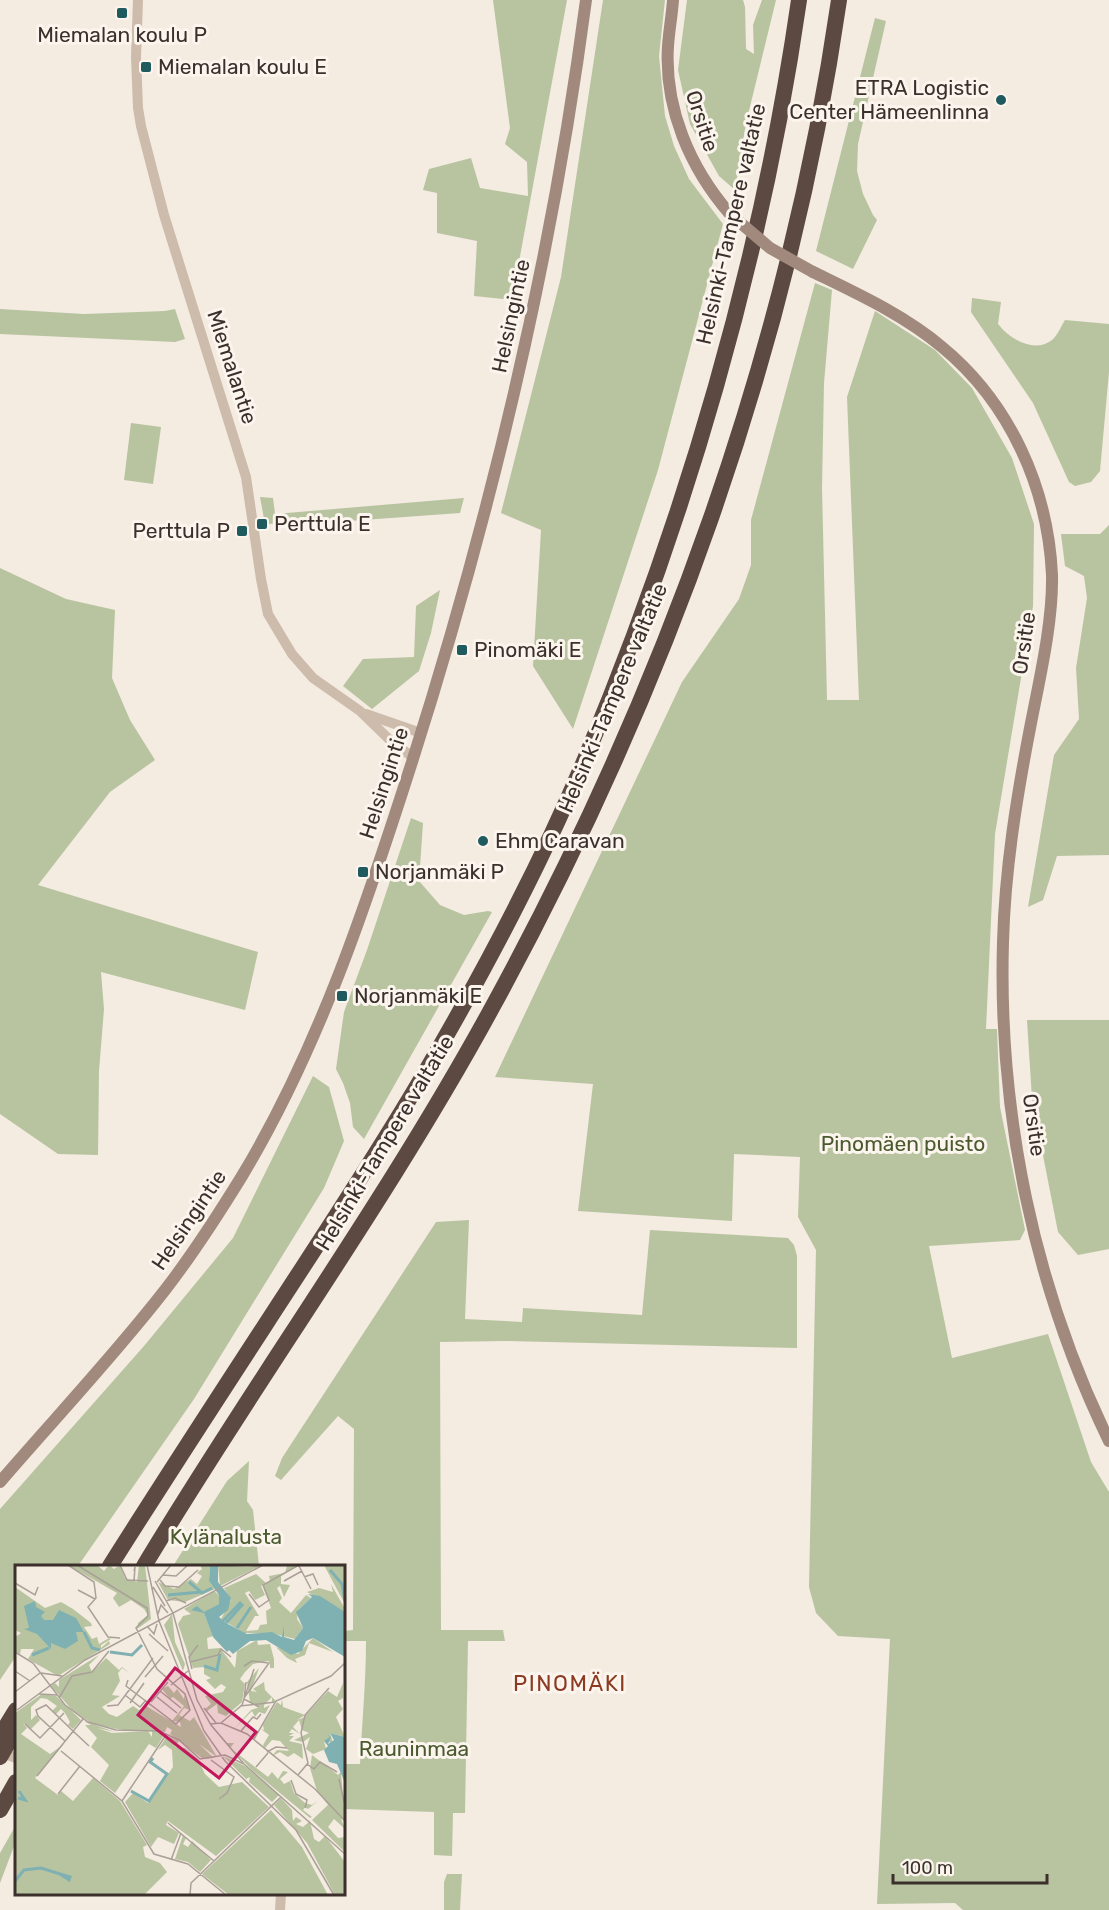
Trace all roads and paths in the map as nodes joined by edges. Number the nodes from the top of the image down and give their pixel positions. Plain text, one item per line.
1 (138, 0) edge
2 (586, 0) edge
3 (674, 0) edge
4 (798, 0) edge
5 (839, 0) edge
6 (360, 711) junction
7 (421, 733) junction
8 (413, 757) junction
9 (1109, 1441) edge
10 (0, 1482) edge
11 (111, 1565) edge
12 (145, 1565) edge
13 (15, 1712) edge
14 (15, 1731) edge
15 (0, 1736) edge
16 (0, 1752) edge
17 (0, 1757) edge
18 (15, 1758) edge
19 (15, 1784) edge
20 (2, 1806) edge
21 (281, 1895) edge
22 (280, 1910) edge

1 - 6 street, Miemalantie
2 - 7 main road, Helsingintie
3 - 9 main road, Orsitie, bridge
4 - 11 highway, Helsinki-Tampere valtatie
5 - 12 highway, Helsinki-Tampere valtatie
6 - 7 street, Miemalantie
6 - 8 street, Miemalantie
7 - 8 main road, Helsingintie
8 - 10 main road, Helsingintie
13 - 15 highway
14 - 17 highway, bridge
16 - 18 street
19 - 20 highway
21 - 22 street

